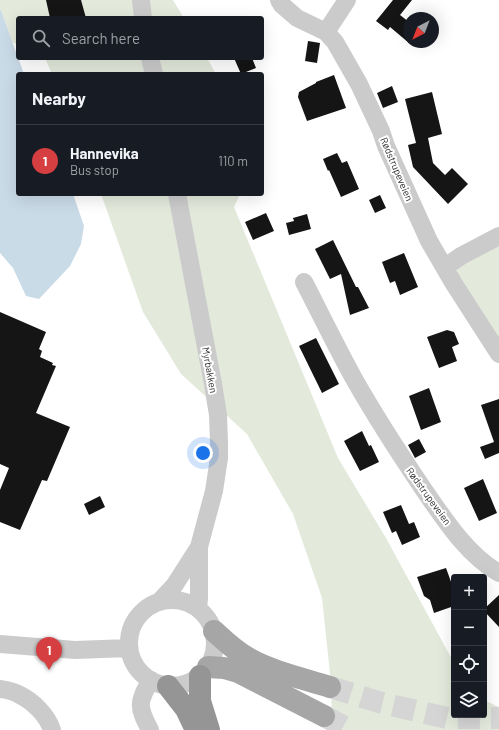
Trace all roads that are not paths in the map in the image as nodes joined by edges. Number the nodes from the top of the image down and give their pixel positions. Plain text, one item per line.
1 (141, 0) edge
2 (279, 0) edge
3 (347, 0) edge
4 (143, 16) edge
5 (326, 32) junction
6 (150, 60) edge
7 (154, 72) edge
8 (177, 196) edge
9 (499, 236) edge
10 (445, 267) junction
11 (304, 282) dead end
12 (499, 354) edge
13 (199, 547) junction
14 (499, 573) edge
15 (160, 601) junction
16 (198, 608) junction
17 (214, 631) junction
18 (0, 644) edge
19 (129, 648) junction
20 (204, 672) junction
21 (159, 683) junction
22 (330, 687) tunnel mouth
23 (0, 689) edge
24 (324, 716) tunnel mouth
25 (52, 730) edge
26 (150, 730) edge
27 (196, 730) edge
28 (210, 730) edge

1 - 4 street
2 - 5 street, Rødstrupeveien
3 - 5 street
5 - 10 street, Rødstrupeveien
6 - 7 street
8 - 13 street, Myrbakken
9 - 10 street
10 - 12 street, Rødstrupeveien
11 - 14 street, Rødstrupeveien
13 - 15 street, Myrbakken
13 - 16 street, Myrbakken
15 - 16 street
15 - 19 street
16 - 17 street
17 - 20 street
17 - 22 main road
18 - 19 street
19 - 21 street
20 - 21 street
20 - 24 main road
20 - 28 highway
21 - 26 street
21 - 27 highway
23 - 25 street

